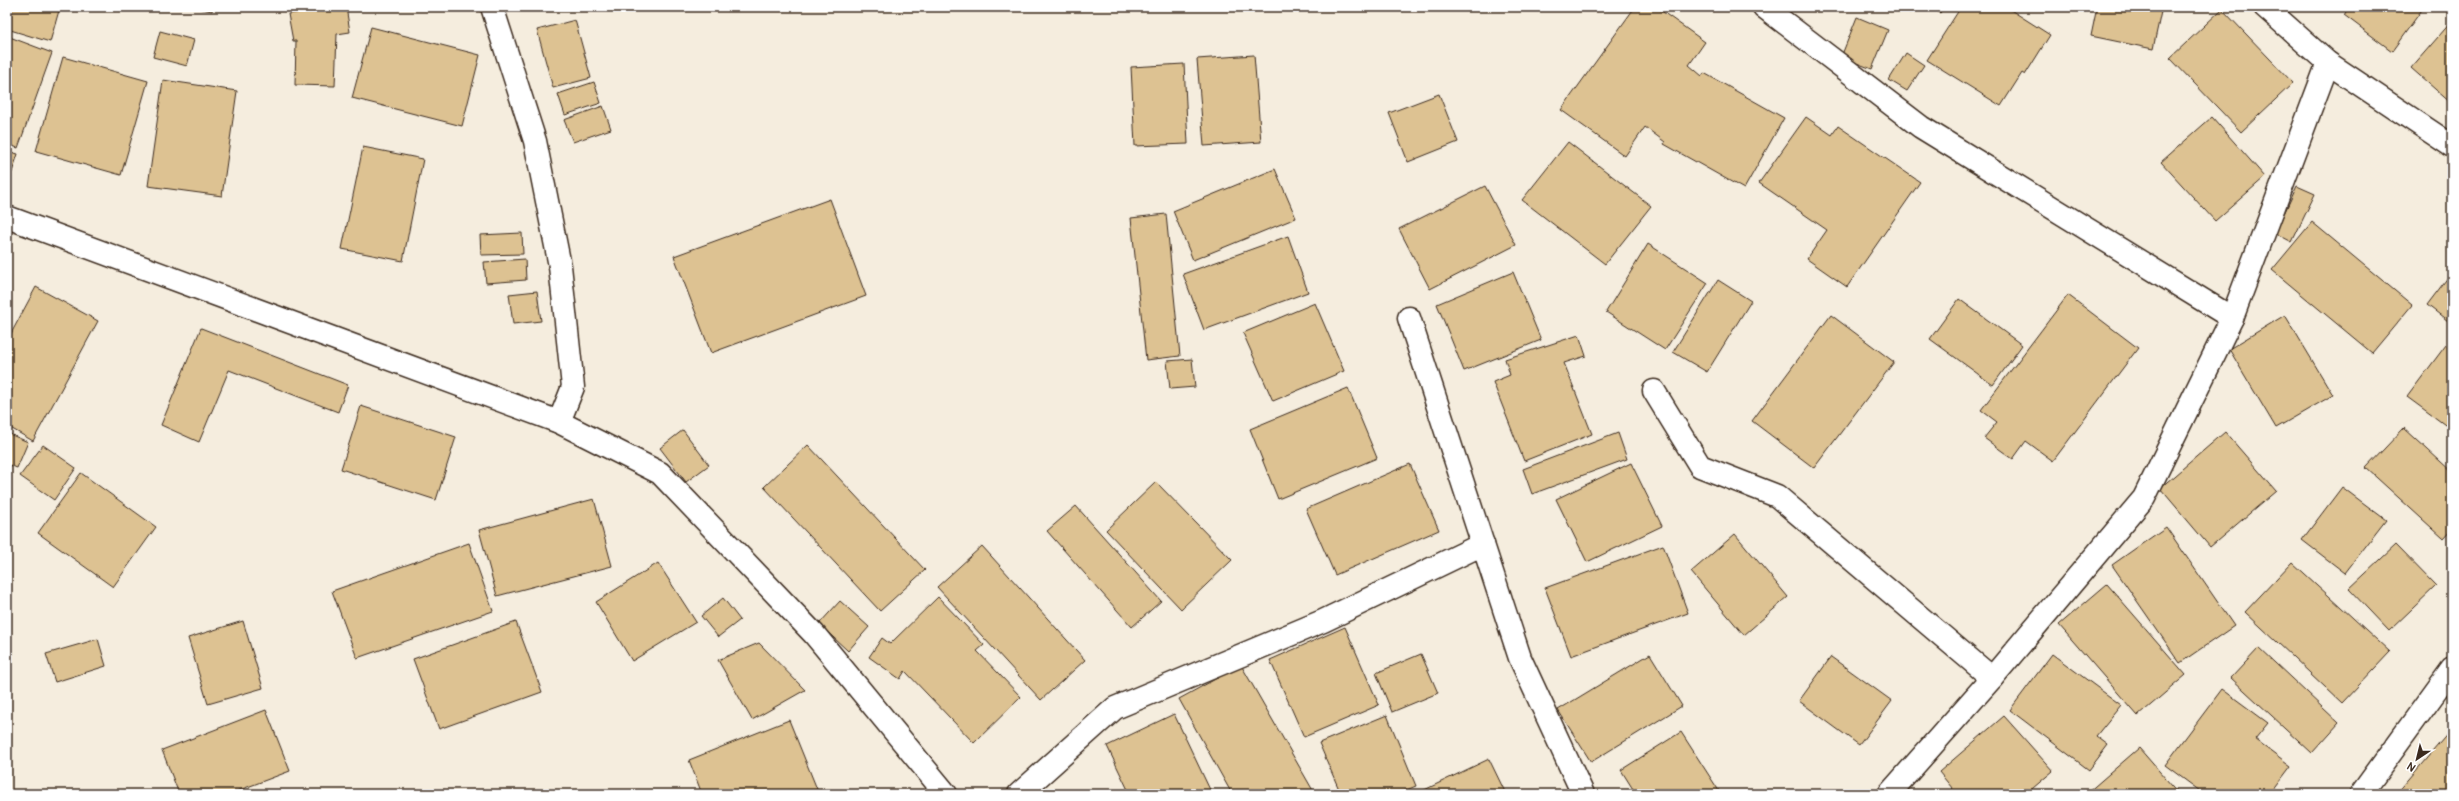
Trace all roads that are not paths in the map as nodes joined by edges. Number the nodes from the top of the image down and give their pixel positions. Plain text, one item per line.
1 (492, 7) edge
2 (1764, 7) edge
3 (2265, 7) edge
4 (2328, 63) junction
5 (2452, 146) edge
6 (7, 217) edge
7 (1409, 318) dead end
8 (2232, 318) junction
9 (1654, 391) dead end
10 (559, 422) junction
11 (1483, 544) junction
12 (2452, 669) edge
13 (1992, 678) junction
14 (946, 794) edge
15 (1020, 794) edge
16 (1583, 794) edge
17 (1889, 794) edge
18 (2362, 794) edge

1 - 10 street
2 - 8 street
3 - 4 street
4 - 5 street
4 - 8 street
6 - 10 street
7 - 11 street
8 - 13 street
9 - 13 street
10 - 14 street
11 - 15 street
11 - 16 street
12 - 18 street
13 - 17 street

